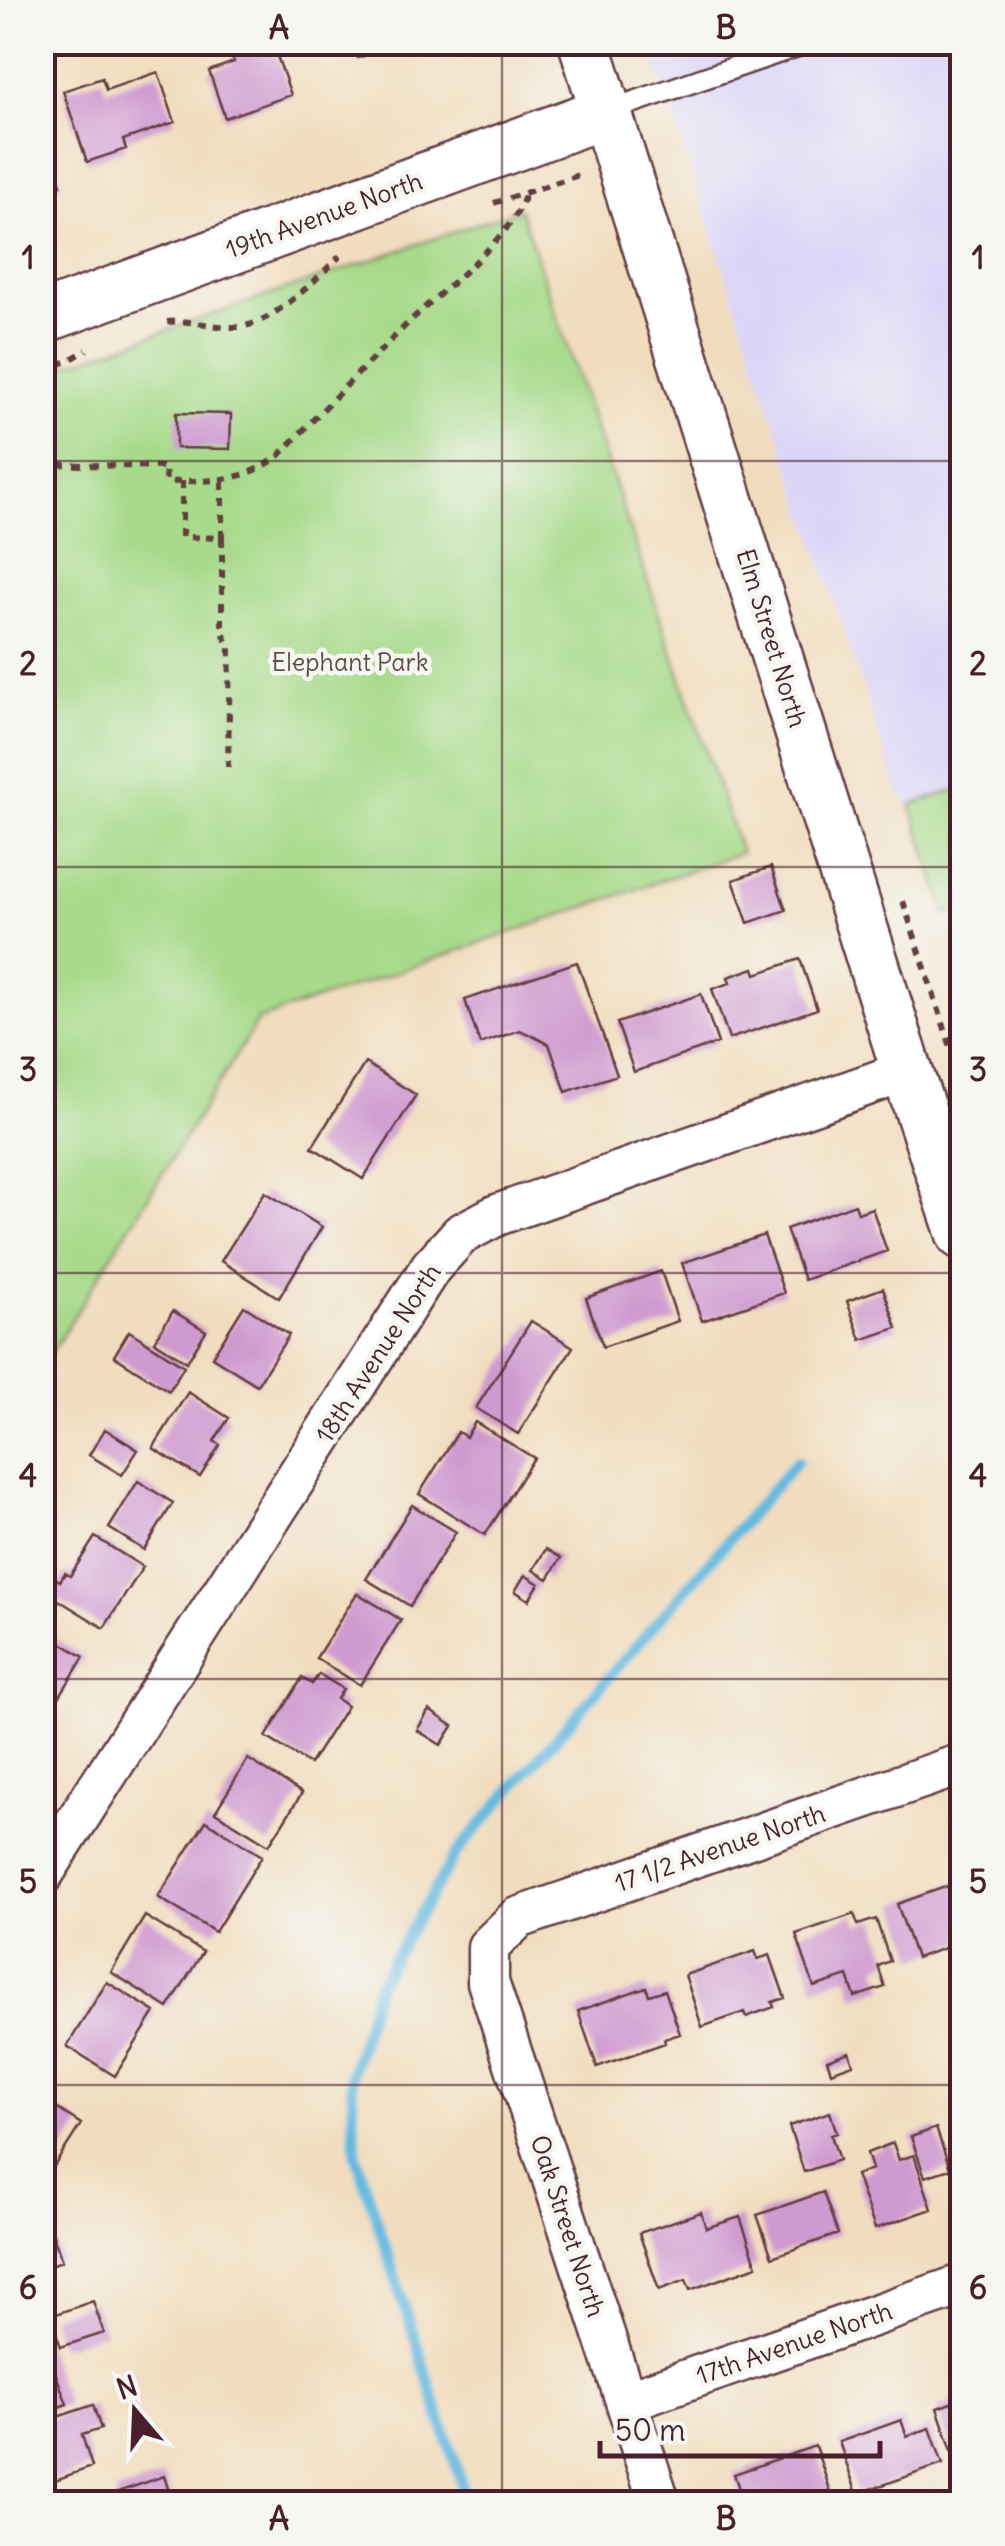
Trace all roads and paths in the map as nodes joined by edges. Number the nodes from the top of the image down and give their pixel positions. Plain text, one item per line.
1 (584, 42) edge
2 (809, 42) edge
3 (606, 112) junction
4 (593, 170) dead end
5 (524, 194) junction
6 (483, 206) dead end
7 (346, 252) dead end
8 (42, 318) edge
9 (154, 324) dead end
10 (94, 344) dead end
11 (42, 368) edge
12 (42, 464) edge
13 (222, 479) junction
14 (182, 481) junction
15 (222, 538) junction
16 (228, 767) dead end
17 (907, 1071) junction
18 (962, 1234) edge
19 (962, 1764) edge
20 (42, 1875) edge
21 (488, 1948) joint
22 (962, 2285) edge
23 (626, 2401) junction
24 (660, 2504) edge

1 - 3 street, Elm Street North
2 - 3 lane
3 - 8 street, 19th Avenue North
3 - 17 street, Elm Street North
4 - 5 path
5 - 6 path
5 - 13 path
7 - 9 path
10 - 11 path
12 - 14 path
13 - 14 path
13 - 15 path
14 - 15 path
15 - 16 path
17 - 18 street, Elm Street North
17 - 20 street, 18th Avenue North
19 - 21 street, 17 1/2 Avenue North
21 - 23 street, Oak Street North
22 - 23 street, 17th Avenue North
23 - 24 street, Oak Street North

